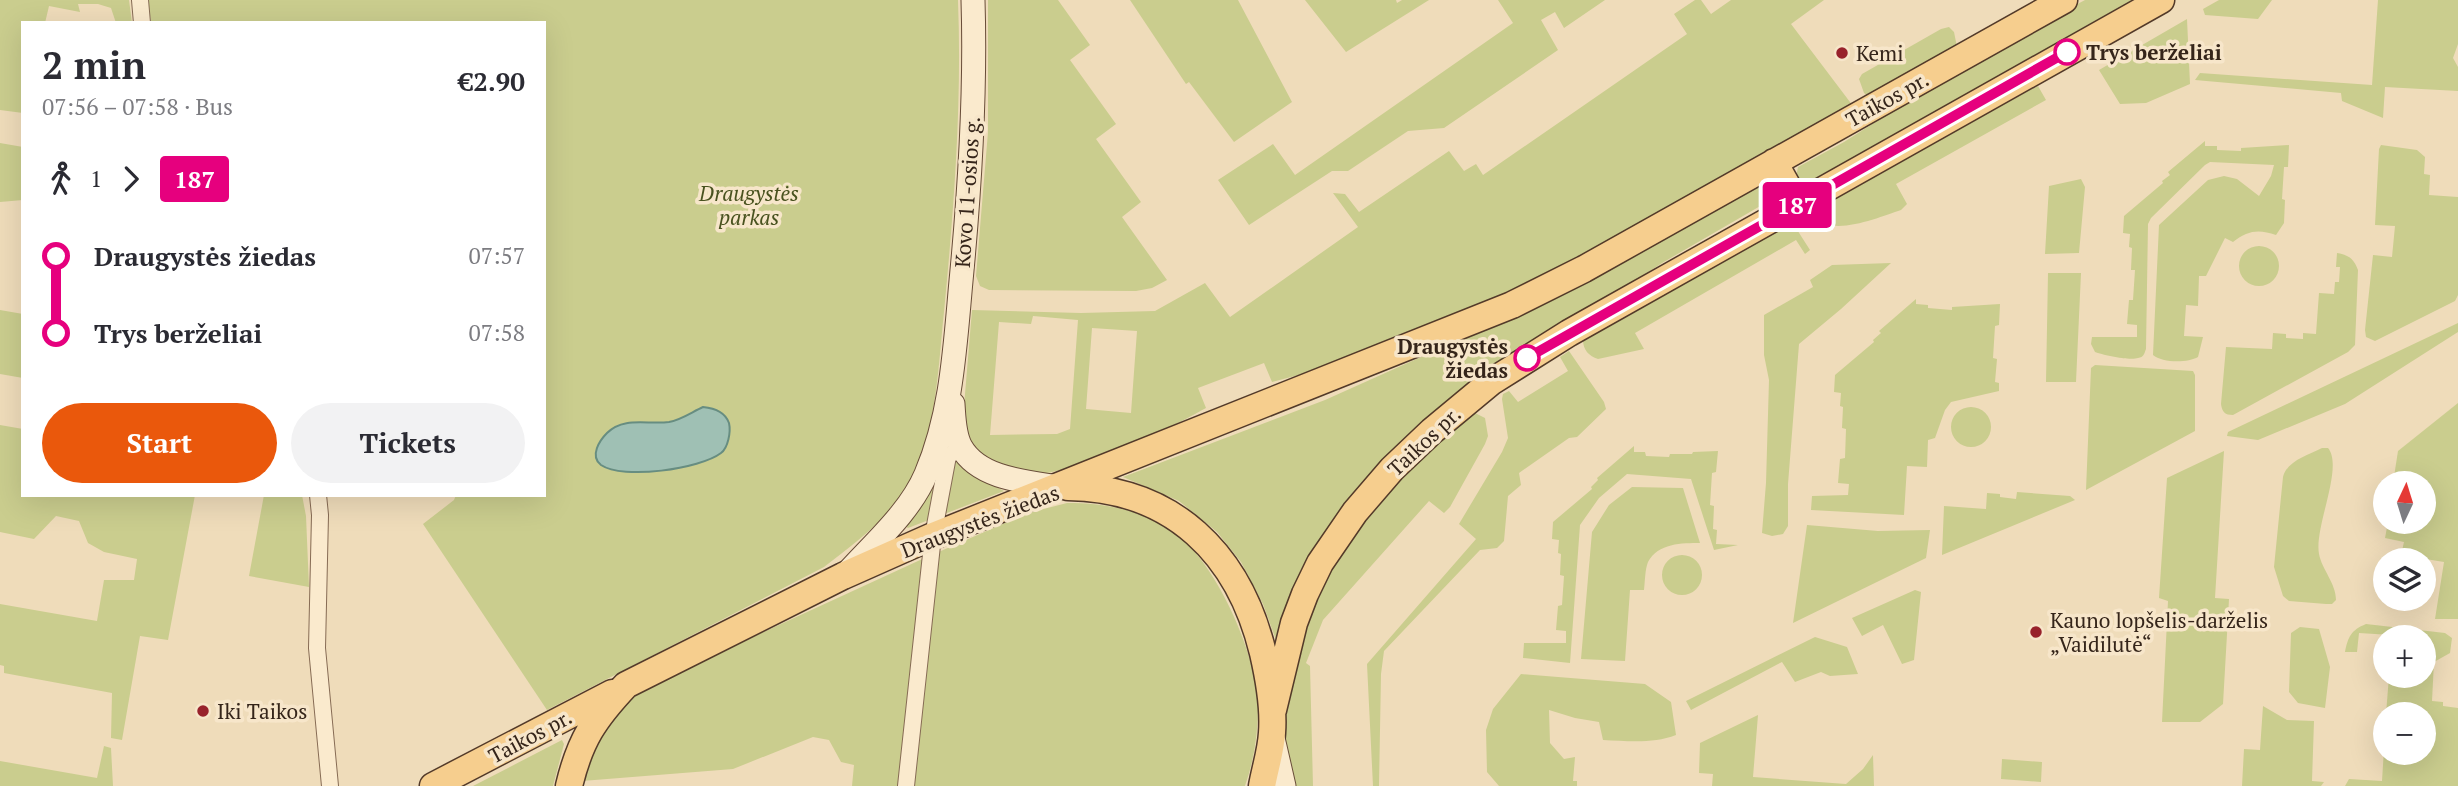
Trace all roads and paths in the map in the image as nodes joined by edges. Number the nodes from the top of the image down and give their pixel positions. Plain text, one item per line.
1 (140, 0) edge
2 (973, 0) edge
3 (2064, 0) edge
4 (2161, 0) edge
5 (142, 21) edge
6 (1774, 162) junction
7 (1798, 205) junction
8 (948, 452) junction
9 (1059, 487) junction
10 (318, 497) edge
11 (933, 536) junction
12 (843, 576) junction
13 (626, 685) junction
14 (1272, 722) junction
15 (330, 786) edge
16 (433, 786) edge
17 (569, 786) edge
18 (906, 786) edge
19 (1262, 786) edge
20 (1284, 786) edge

1 - 5 street
2 - 8 main road, Kovo 11-osios g.
3 - 6 main road, Taikos pr.
4 - 7 main road, Taikos pr.
6 - 7 main road
6 - 9 main road, Taikos pr.
7 - 14 main road, Taikos pr.
8 - 9 main road
8 - 11 street, Kovo 11-osios g.
8 - 12 main road
9 - 11 main road, Draugystės žiedas
9 - 14 main road, Draugystės žiedas
10 - 15 street
11 - 12 main road, Draugystės žiedas
11 - 18 street, Kovo 11-osios g.
12 - 13 main road, Draugystės žiedas
13 - 16 main road, Taikos pr.
13 - 17 main road, Draugystės žiedas
14 - 19 main road, Draugystės žiedas
14 - 20 main road

